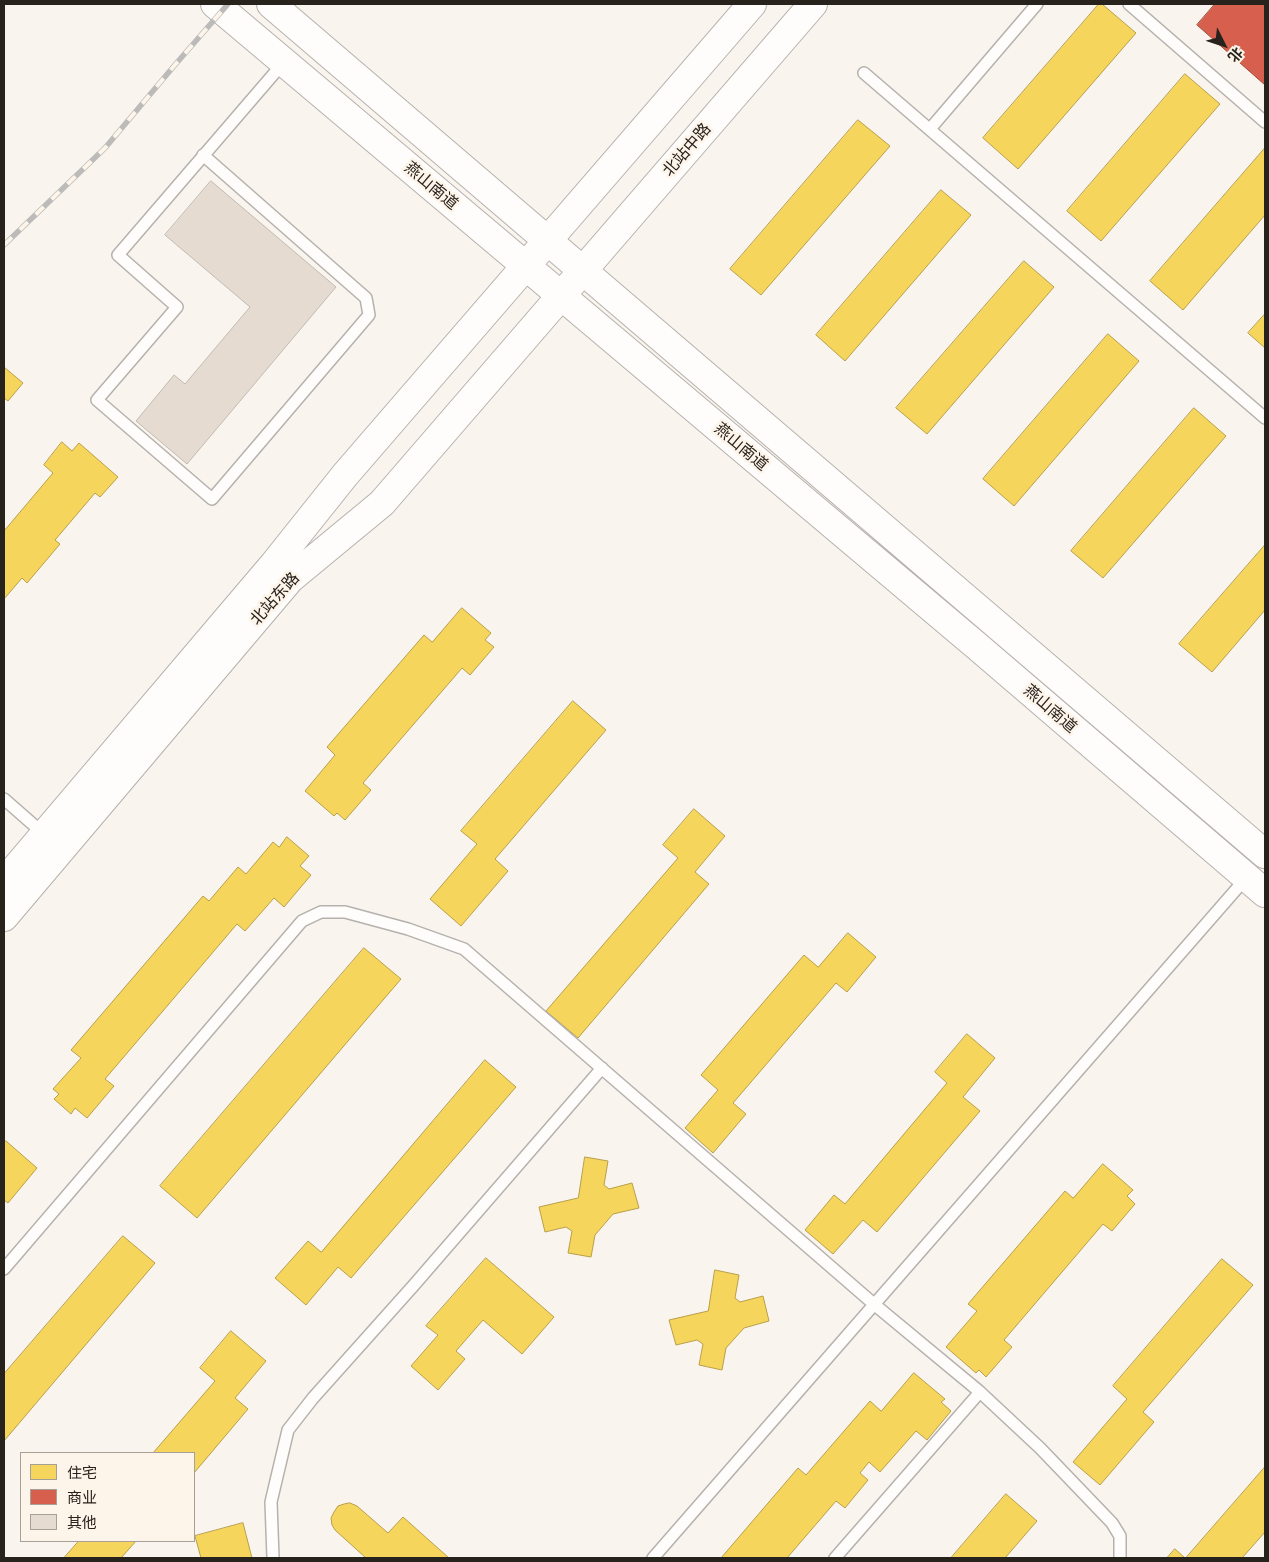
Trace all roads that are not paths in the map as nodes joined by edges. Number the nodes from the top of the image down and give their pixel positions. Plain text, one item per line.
1 (215, 4) edge
2 (271, 4) edge
3 (752, 4) edge
4 (813, 4) edge
5 (1037, 4) edge
6 (1129, 4) edge
7 (284, 62) junction
8 (864, 73) dead end
9 (1265, 122) edge
10 (930, 129) junction
11 (203, 155) junction
12 (548, 241) junction
13 (526, 266) junction
14 (582, 270) junction
15 (561, 295) junction
16 (1265, 418) edge
17 (4, 799) edge
18 (44, 834) junction
19 (1265, 854) edge
20 (4, 882) edge
21 (1256, 885) edge
22 (4, 917) edge
23 (602, 1068) junction
24 (4, 1269) edge
25 (875, 1305) junction
26 (980, 1392) junction
27 (272, 1558) edge
28 (653, 1558) edge
29 (836, 1558) edge
30 (1120, 1558) edge

1 - 7 main road, 燕山南道
2 - 12 main road, 燕山南道
3 - 12 main road
4 - 14 main road, 北站中路
5 - 10 lane
6 - 9 lane
7 - 11 lane
7 - 13 main road, 燕山南道
8 - 10 lane
10 - 16 lane
11 - 11 lane
12 - 13 main road
12 - 14 main road, 燕山南道
13 - 15 main road, 燕山南道
13 - 18 main road, 北站东路
14 - 15 main road, 北站中路
14 - 19 main road, 燕山南道
15 - 21 main road, 燕山南道
15 - 22 main road, 北站东路
17 - 18 lane
18 - 20 main road, 北站东路
21 - 25 lane
23 - 24 lane
23 - 25 lane
23 - 27 lane
25 - 26 lane
25 - 28 lane
26 - 29 lane
26 - 30 lane

